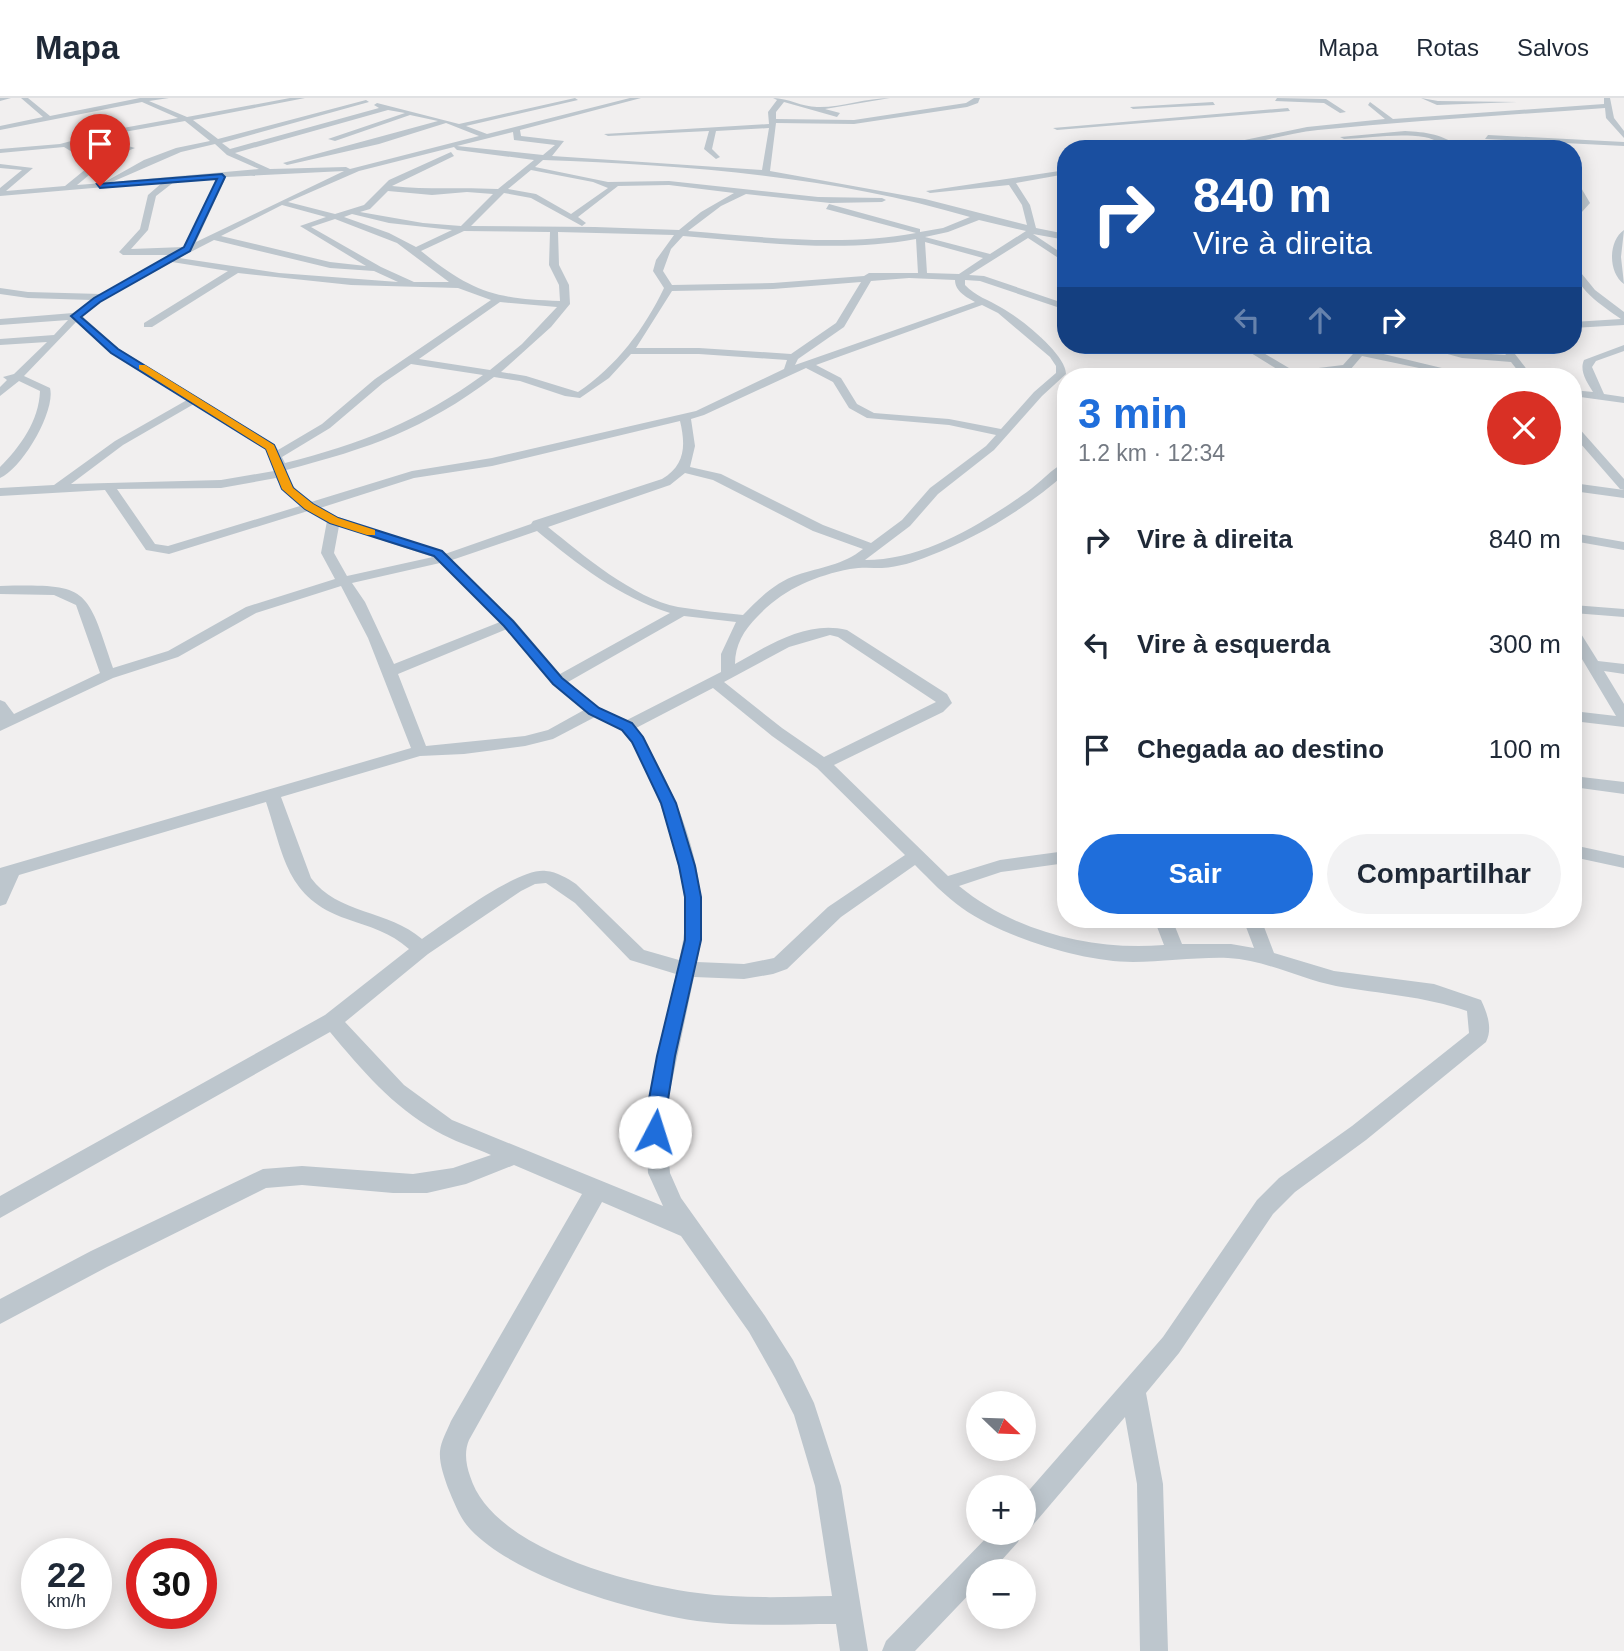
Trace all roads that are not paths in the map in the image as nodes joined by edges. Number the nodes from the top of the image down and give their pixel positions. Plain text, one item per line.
1 (8, 98) edge
2 (24, 98) edge
3 (166, 98) edge
4 (302, 98) edge
5 (638, 98) edge
6 (831, 98) edge
7 (888, 98) edge
8 (977, 98) edge
9 (1180, 98) edge
10 (1424, 98) edge
11 (0, 99) edge
12 (779, 99) edge
13 (136, 100) edge
14 (364, 100) edge
15 (575, 100) dead end
16 (1275, 100) edge
17 (1529, 101) dead end
18 (1542, 101) dead end
19 (900, 103) dead end
20 (1225, 103) dead end
21 (844, 104) junction
22 (1370, 104) dead end
23 (1188, 106) junction
24 (1610, 106) edge
25 (1133, 107) dead end
26 (339, 108) junction
27 (386, 108) junction
28 (814, 108) junction
29 (595, 109) junction
30 (1287, 110) junction
31 (1342, 112) dead end
32 (1537, 112) junction
33 (289, 113) dead end
34 (128, 114) dead end
35 (410, 114) junction
36 (605, 115) dead end
37 (50, 119) junction
38 (188, 120) junction
39 (122, 121) dead end
40 (446, 121) junction
41 (857, 121) junction
42 (1393, 122) junction
43 (1613, 122) junction
44 (1624, 122) edge
45 (773, 124) junction
46 (462, 125) junction
47 (0, 128) edge
48 (1057, 128) dead end
49 (233, 129) dead end
50 (517, 130) junction
51 (713, 130) junction
52 (1304, 130) junction
53 (1480, 130) dead end
54 (408, 133) junction
55 (104, 134) junction
56 (1551, 136) junction
57 (1624, 136) edge
58 (488, 137) junction
59 (1320, 137) dead end
60 (1488, 137) junction
61 (421, 138) dead end
62 (214, 139) junction
63 (332, 139) dead end
64 (1264, 140) edge
65 (1446, 140) edge
66 (1490, 140) edge
67 (1553, 140) edge
68 (433, 143) dead end
69 (1624, 144) edge
70 (65, 145) junction
71 (131, 148) dead end
72 (448, 148) junction
73 (460, 149) junction
74 (0, 151) edge
75 (229, 152) junction
76 (716, 157) dead end
77 (543, 158) junction
78 (611, 160) junction
79 (94, 161) junction
80 (0, 166) edge
81 (366, 166) junction
82 (530, 168) junction
83 (356, 169) junction
84 (266, 170) junction
85 (766, 173) junction
86 (411, 174) junction
87 (1057, 174) edge
88 (222, 177) junction
89 (170, 181) junction
90 (1011, 182) junction
91 (610, 184) junction
92 (100, 186) junction
93 (384, 188) junction
94 (65, 189) junction
95 (501, 191) junction
96 (743, 191) junction
97 (930, 191) dead end
98 (0, 193) edge
99 (900, 196) junction
100 (818, 200) junction
101 (282, 203) junction
102 (355, 213) junction
103 (978, 217) junction
104 (336, 218) junction
105 (571, 218) junction
106 (464, 228) junction
107 (595, 229) junction
108 (554, 230) junction
109 (1030, 232) junction
110 (681, 233) junction
111 (1624, 233) edge
112 (922, 236) junction
113 (1057, 236) edge
114 (214, 237) junction
115 (185, 251) junction
116 (415, 251) junction
117 (1057, 253) edge
118 (991, 257) junction
119 (171, 259) junction
120 (378, 270) junction
121 (235, 271) junction
122 (923, 275) junction
123 (869, 276) junction
124 (960, 278) junction
125 (1624, 281) edge
126 (1582, 283) edge
127 (460, 285) junction
128 (414, 286) junction
129 (669, 288) junction
130 (0, 291) edge
131 (102, 297) junction
132 (497, 300) junction
133 (983, 302) junction
134 (565, 304) junction
135 (1057, 304) edge
136 (76, 316) junction
137 (1624, 320) edge
138 (0, 322) edge
139 (148, 325) dead end
140 (1582, 325) edge
141 (57, 338) junction
142 (0, 342) edge
143 (1624, 348) edge
144 (629, 351) junction
145 (1258, 354) edge
146 (1386, 354) edge
147 (1458, 354) edge
148 (1510, 354) edge
149 (793, 358) junction
150 (1514, 359) junction
151 (408, 360) junction
152 (808, 365) junction
153 (1061, 368) edge
154 (1282, 368) edge
155 (1439, 368) edge
156 (1521, 368) edge
157 (789, 371) junction
158 (492, 373) junction
159 (17, 376) junction
160 (0, 377) edge
161 (1057, 380) edge
162 (0, 393) edge
163 (1582, 395) edge
164 (1600, 397) junction
165 (194, 400) junction
166 (1624, 400) edge
167 (685, 418) junction
168 (1004, 433) junction
169 (1582, 438) edge
170 (1604, 461) junction
171 (1624, 463) edge
172 (278, 466) junction
173 (683, 469) junction
174 (1057, 473) edge
175 (0, 474) edge
176 (109, 486) junction
177 (1624, 486) edge
178 (1582, 488) edge
179 (56, 490) junction
180 (0, 492) edge
181 (1624, 494) edge
182 (309, 507) junction
183 (334, 520) junction
184 (537, 524) junction
185 (1582, 539) edge
186 (1624, 546) edge
187 (872, 548) junction
188 (442, 559) junction
189 (852, 564) junction
190 (346, 580) junction
191 (0, 590) edge
192 (1582, 610) edge
193 (683, 611) junction
194 (1624, 613) edge
195 (746, 619) junction
196 (509, 623) junction
197 (1582, 649) edge
198 (1591, 665) junction
199 (1624, 668) edge
200 (391, 671) junction
201 (108, 675) junction
202 (722, 678) junction
203 (558, 681) junction
204 (0, 705) edge
205 (594, 711) junction
206 (1582, 717) edge
207 (1624, 719) edge
208 (6, 723) edge
209 (627, 726) junction
210 (420, 751) junction
211 (823, 764) junction
212 (1582, 782) edge
213 (1624, 788) edge
214 (272, 794) junction
215 (1582, 853) edge
216 (915, 856) junction
217 (1057, 858) edge
218 (1624, 862) edge
219 (6, 873) edge
220 (945, 884) junction
221 (0, 899) edge
222 (1167, 928) edge
223 (1255, 928) edge
224 (421, 948) junction
225 (1176, 951) junction
226 (1267, 958) junction
227 (686, 969) junction
228 (332, 1021) junction
229 (515, 1154) junction
230 (597, 1189) junction
231 (0, 1208) edge
232 (690, 1228) junction
233 (0, 1312) edge
234 (1133, 1391) junction
235 (1036, 1502) edge
236 (998, 1545) edge
237 (848, 1610) junction
238 (854, 1651) edge
239 (896, 1651) edge
240 (1154, 1651) edge

1 - 11 street
2 - 37 street
3 - 13 street
4 - 38 street
5 - 29 street
6 - 21 street
7 - 19 street
7 - 21 street
8 - 41 street
9 - 23 street
10 - 17 street
12 - 28 street
12 - 45 street
13 - 34 street
13 - 37 street
13 - 38 street
14 - 26 street
14 - 27 street
15 - 46 street
16 - 30 street
16 - 31 street
18 - 32 street
20 - 23 street
21 - 28 street
22 - 42 street
23 - 25 street
24 - 32 street
24 - 43 street
26 - 33 street
26 - 62 street
27 - 35 street
27 - 75 street
28 - 41 street
29 - 36 street
29 - 50 street
30 - 48 street
30 - 52 street
32 - 42 street
35 - 40 street
35 - 63 street
37 - 47 street
38 - 55 street
38 - 62 street
39 - 55 street
40 - 46 street
40 - 54 street
41 - 45 street
42 - 52 street
43 - 44 street
43 - 57 street
45 - 51 street
45 - 85 street
46 - 58 street
49 - 62 street
50 - 58 street
50 - 77 street
51 - 76 street
51 - 78 street
52 - 64 street
53 - 60 street
54 - 61 street
54 - 84 street
55 - 70 street
56 - 60 street
56 - 67 street
56 - 69 street
58 - 72 street
59 - 65 street
60 - 66 street
62 - 75 street
62 - 92 street
68 - 72 street
70 - 74 street
70 - 79 street
71 - 79 street
72 - 73 street
72 - 81 street
73 - 77 street
73 - 86 street
75 - 84 street
77 - 78 street
77 - 82 street
78 - 85 street
79 - 94 street
80 - 98 street
81 - 83 street
81 - 86 street
82 - 91 street
82 - 95 street
83 - 84 street
83 - 101 street
84 - 88 street
85 - 99 street
86 - 93 street
87 - 90 street
88 - 89 street
88 - 115 street
89 - 92 street
89 - 115 street
90 - 97 street
90 - 109 street
91 - 96 street
91 - 105 street
92 - 94 street
93 - 95 street
93 - 102 street
94 - 98 street
95 - 105 street
95 - 106 street
96 - 100 street
96 - 110 street
99 - 100 street
99 - 103 street
100 - 112 street
101 - 104 street
101 - 114 street
102 - 104 street
102 - 106 street
103 - 109 street
103 - 112 street
104 - 116 street
104 - 120 street
105 - 107 street
106 - 108 street
106 - 116 street
107 - 108 street
107 - 110 street
108 - 134 street
109 - 113 street
109 - 117 street
109 - 118 street
110 - 112 street
110 - 129 street
111 - 125 street
112 - 118 street
112 - 122 street
114 - 115 street
114 - 120 street
115 - 119 street
116 - 127 street
118 - 124 street
119 - 121 street
119 - 131 street
120 - 128 street
121 - 128 street
121 - 139 street
122 - 123 street
122 - 124 street
123 - 129 street
123 - 149 street
124 - 133 street
124 - 135 street
126 - 137 street
127 - 128 street
127 - 132 street
129 - 144 street
130 - 131 street
131 - 136 street
132 - 134 street
132 - 151 street
133 - 152 street
133 - 153 street
134 - 158 street
136 - 138 street
136 - 141 street
136 - 165 street
137 - 140 street
141 - 142 street
141 - 159 street
143 - 164 street
144 - 149 street
144 - 158 street
145 - 154 street
146 - 155 street
147 - 150 street
148 - 150 street
149 - 157 street
150 - 156 street
151 - 158 street
151 - 172 street
152 - 157 street
152 - 168 street
157 - 167 street
158 - 172 street
159 - 160 street
159 - 162 street
159 - 175 street
161 - 168 street
163 - 164 street
164 - 166 street
165 - 172 street
165 - 179 street
167 - 173 street
167 - 182 street
168 - 187 street
169 - 170 street
170 - 171 street
170 - 177 street
172 - 176 street
172 - 182 street
173 - 184 street
173 - 187 street
174 - 189 street
176 - 179 street
176 - 182 street
178 - 181 street
179 - 180 street
182 - 183 street
183 - 188 street
183 - 190 street
184 - 188 street
184 - 193 street
185 - 186 street
187 - 189 street
188 - 190 street
188 - 196 street
189 - 195 street
190 - 200 street
190 - 201 street
191 - 201 street
192 - 194 street
193 - 195 street
193 - 203 street
195 - 202 street
196 - 200 street
196 - 203 street
197 - 198 street
198 - 199 street
198 - 207 street
200 - 210 street
201 - 208 street
202 - 209 street
202 - 211 street
202 - 211 street
203 - 205 street
204 - 208 street
205 - 209 street
205 - 210 street
206 - 207 street
209 - 227 street
210 - 214 street
211 - 216 street
212 - 213 street
214 - 219 street
214 - 224 street
215 - 218 street
216 - 220 street
216 - 227 street
217 - 220 street
219 - 221 street
220 - 225 street
222 - 225 street
223 - 226 street
224 - 227 street
224 - 228 street
225 - 226 street
226 - 234 street
227 - 232 street
228 - 229 street
228 - 231 street
229 - 230 street
229 - 233 street
230 - 232 street
230 - 237 street
232 - 237 street
234 - 235 street
234 - 240 street
236 - 239 street
237 - 238 street

